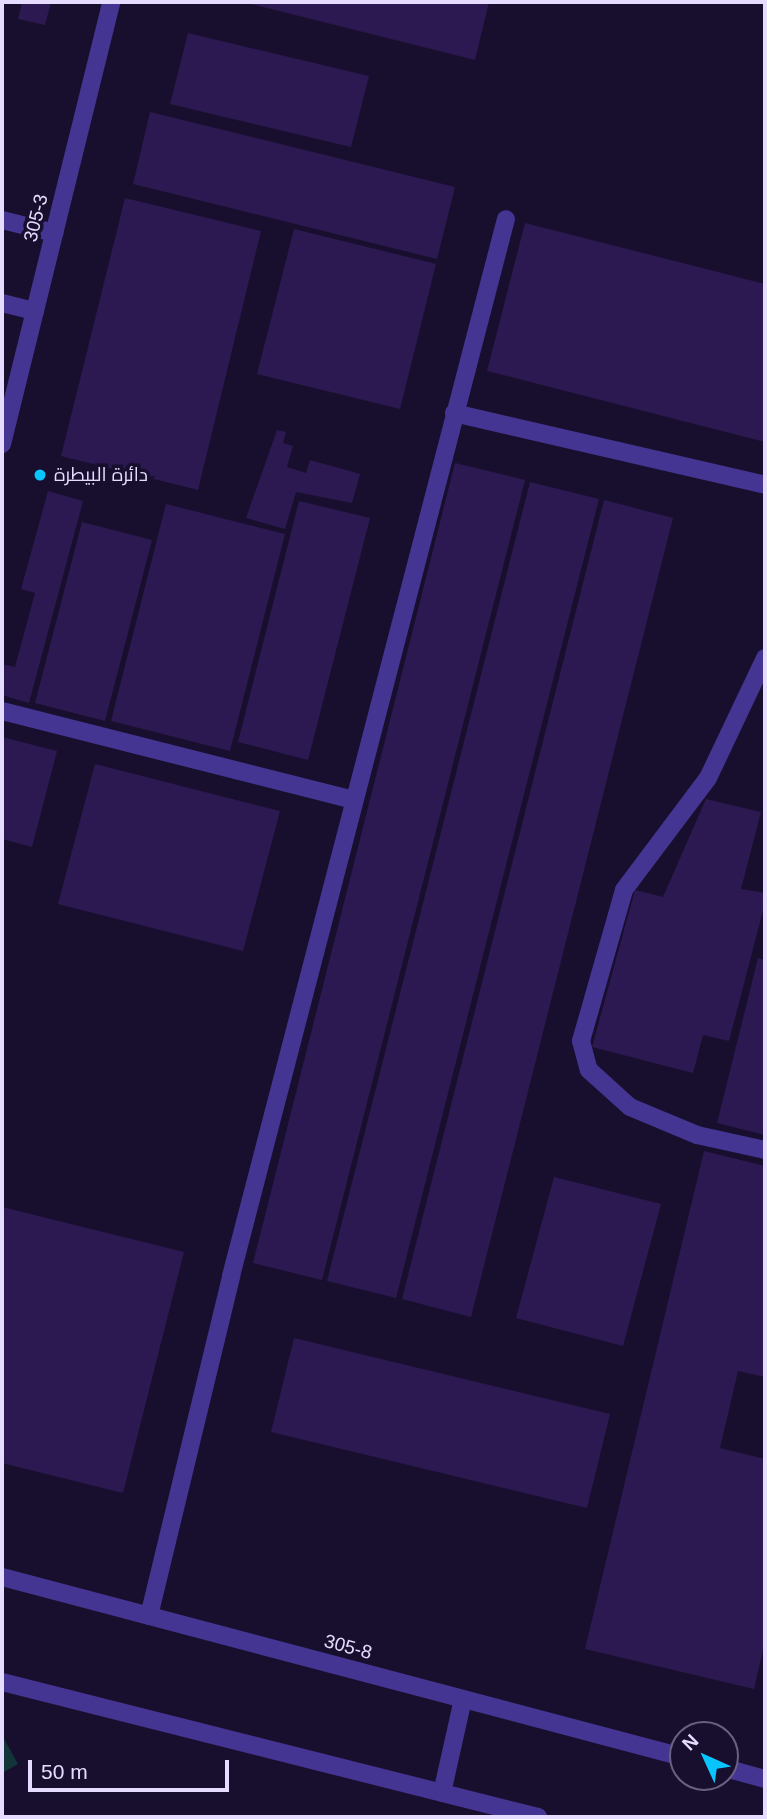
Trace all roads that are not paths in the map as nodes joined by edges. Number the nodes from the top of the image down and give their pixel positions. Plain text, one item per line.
1 (111, 2) edge
2 (506, 219) dead end
3 (2, 220) edge
4 (54, 233) junction
5 (2, 303) edge
6 (35, 311) junction
7 (454, 413) junction
8 (2, 444) edge
9 (765, 485) edge
10 (765, 658) edge
11 (2, 711) edge
12 (354, 800) junction
13 (765, 1150) edge
14 (2, 1577) edge
15 (149, 1616) junction
16 (2, 1682) edge
17 (464, 1699) junction
18 (669, 1753) edge
19 (739, 1772) edge
20 (765, 1779) edge
21 (442, 1793) junction
22 (538, 1817) edge

1 - 4 street, 305-3
2 - 7 street
3 - 4 street
4 - 6 street, 305-3
5 - 6 street
6 - 8 street, 305-3
7 - 9 street
7 - 12 street
10 - 13 street
11 - 12 street
12 - 15 street
14 - 15 street, 305-8
15 - 17 street, 305-8
16 - 21 street
17 - 18 street, 305-8
17 - 21 street
19 - 20 street
21 - 22 street

